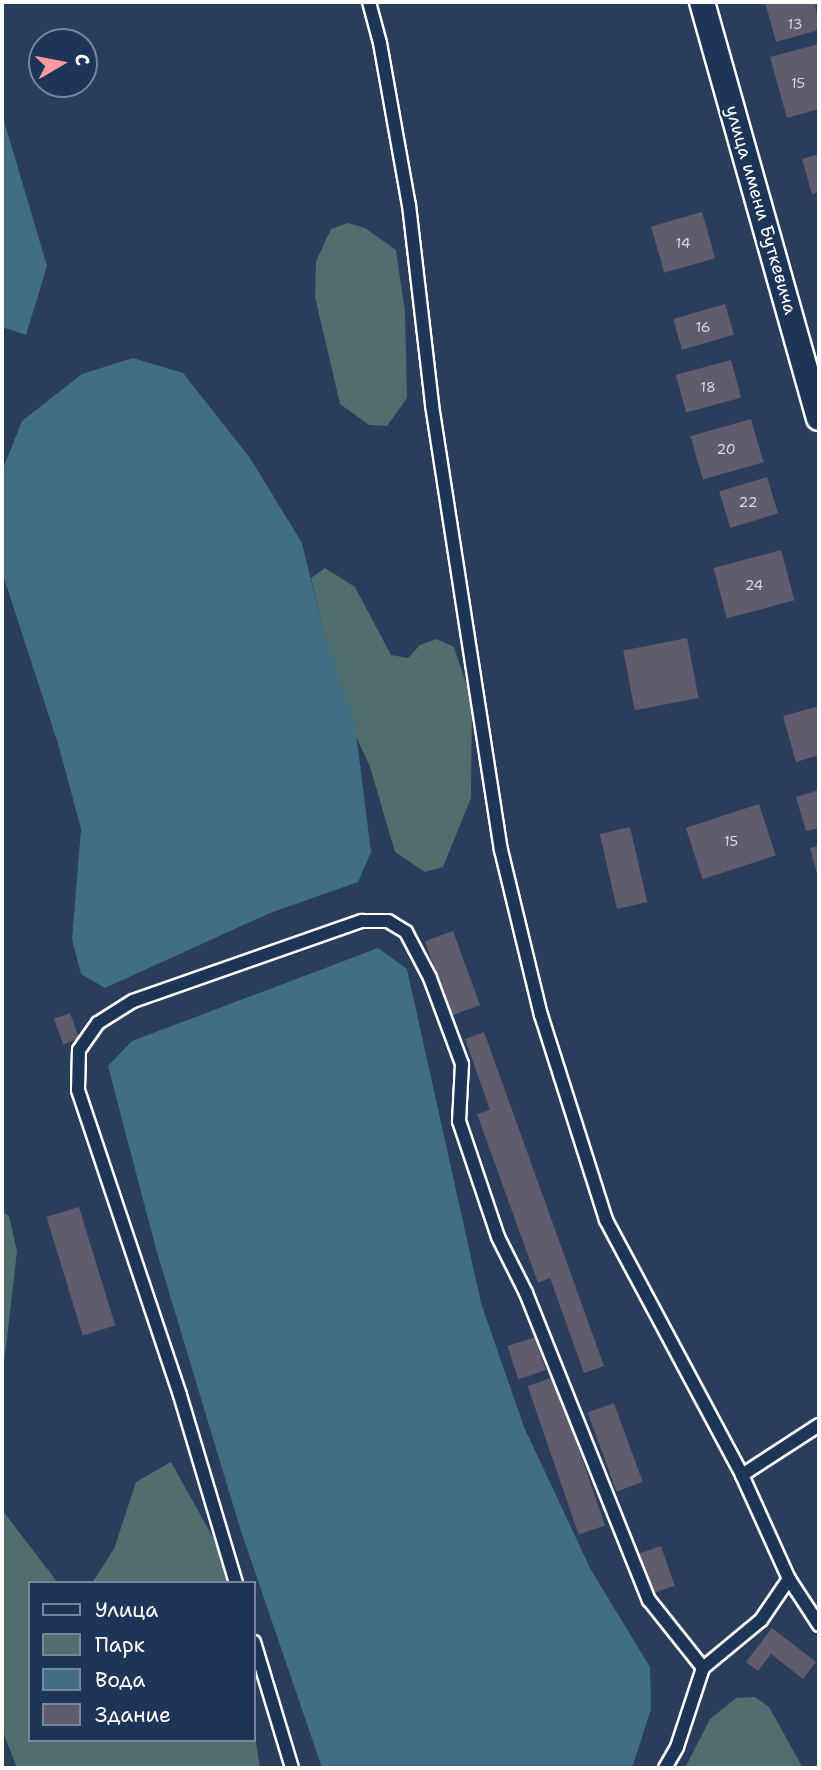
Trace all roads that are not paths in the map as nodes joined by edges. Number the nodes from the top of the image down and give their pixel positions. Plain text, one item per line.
1 (369, 2) edge
2 (702, 2) edge
3 (819, 418) edge
4 (819, 1425) edge
5 (742, 1475) junction
6 (789, 1579) junction
7 (235, 1581) edge
8 (819, 1625) edge
9 (256, 1649) edge
10 (703, 1668) junction
11 (292, 1768) edge
12 (665, 1768) edge

1 - 5 lane
2 - 3 street, улица имени Буткевича
4 - 5 lane
5 - 6 lane
6 - 8 lane
6 - 10 lane
7 - 10 lane
9 - 11 lane
10 - 12 lane

